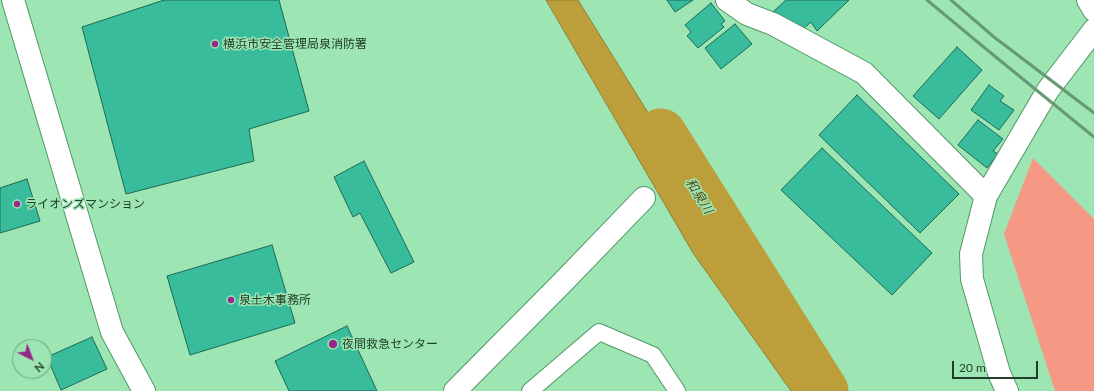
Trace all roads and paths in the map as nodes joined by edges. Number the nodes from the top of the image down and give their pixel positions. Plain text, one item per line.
1 (13, 0) edge
2 (727, 0) edge
3 (1088, 0) edge
4 (1094, 10) edge
5 (1094, 30) edge
6 (986, 196) junction
7 (644, 198) dead end
8 (144, 391) edge
9 (455, 391) edge
10 (530, 391) edge
11 (677, 391) edge
12 (1007, 391) edge

1 - 8 street
2 - 6 street
3 - 4 street
5 - 6 street
6 - 12 street
7 - 9 street
10 - 11 lane

